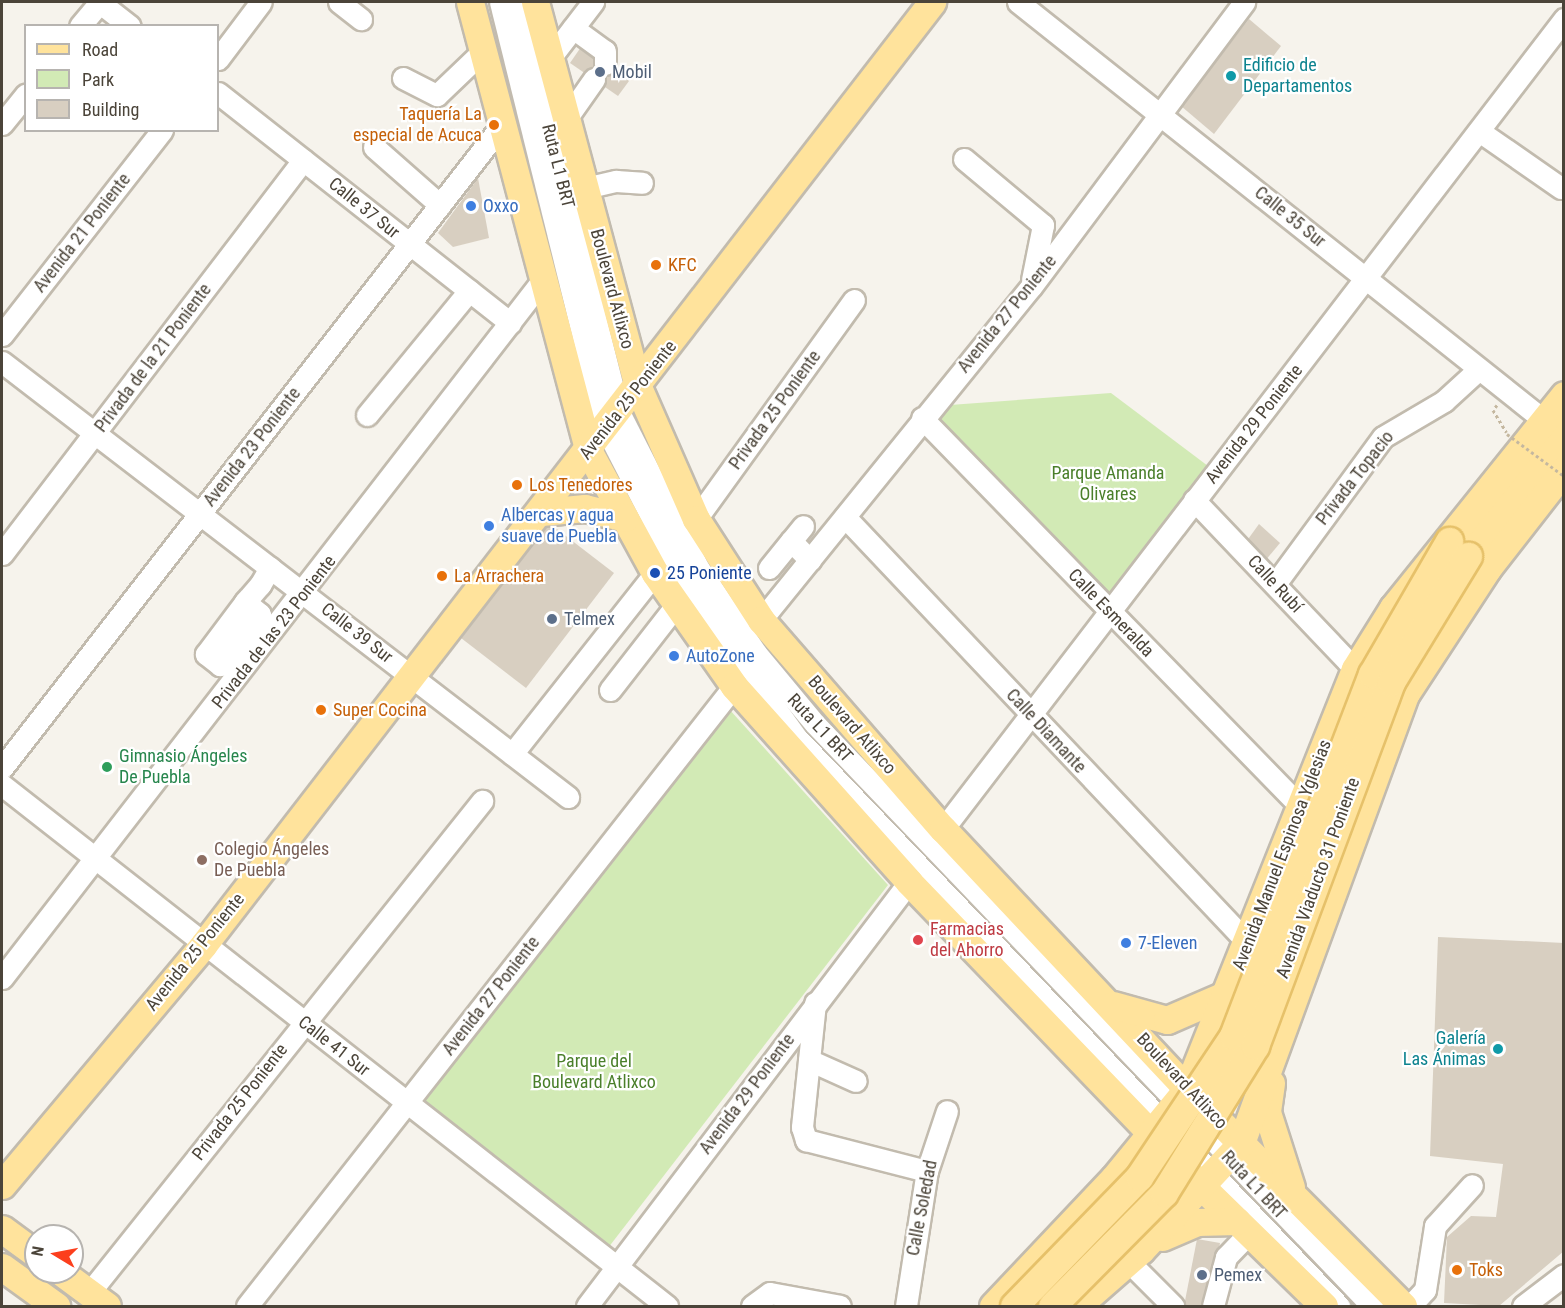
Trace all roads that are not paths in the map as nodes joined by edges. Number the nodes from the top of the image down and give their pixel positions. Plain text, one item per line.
1 (99, 2) edge
2 (261, 2) edge
3 (339, 2) edge
4 (471, 2) edge
5 (500, 2) edge
6 (516, 2) edge
7 (536, 2) edge
8 (593, 2) edge
9 (932, 2) edge
10 (1244, 2) edge
11 (1024, 3) edge
12 (361, 18) dead end
13 (1563, 18) edge
14 (82, 24) edge
15 (127, 24) edge
16 (573, 28) junction
17 (483, 51) junction
18 (219, 58) edge
19 (550, 58) junction
20 (403, 78) dead end
21 (219, 94) edge
22 (24, 96) edge
23 (1160, 112) junction
24 (566, 119) junction
25 (2, 124) edge
26 (502, 125) junction
27 (1479, 131) junction
28 (160, 132) edge
29 (374, 147) dead end
30 (964, 159) dead end
31 (303, 160) junction
32 (642, 183) dead end
33 (585, 188) junction
34 (1561, 188) dead end
35 (440, 205) junction
36 (409, 245) junction
37 (1368, 280) junction
38 (541, 282) junction
39 (1031, 287) junction
40 (469, 291) junction
41 (854, 300) dead end
42 (510, 323) junction
43 (2, 335) edge
44 (2, 362) edge
45 (1479, 369) junction
46 (639, 387) junction
47 (1563, 395) edge
48 (367, 415) dead end
49 (922, 418) junction
50 (613, 420) junction
51 (1556, 429) edge
52 (95, 435) junction
53 (589, 452) junction
54 (1563, 470) edge
55 (1194, 500) junction
56 (541, 512) junction
57 (199, 515) junction
58 (845, 517) junction
59 (625, 518) junction
60 (696, 519) junction
61 (1459, 548) junction
62 (2, 554) edge
63 (810, 560) junction
64 (270, 568) junction
65 (769, 568) dead end
66 (655, 573) junction
67 (1275, 584) junction
68 (304, 593) junction
69 (245, 602) dead end
70 (677, 604) junction
71 (1110, 611) junction
72 (761, 620) junction
73 (1355, 669) junction
74 (411, 675) junction
75 (734, 686) junction
76 (610, 690) dead end
77 (1030, 715) junction
78 (512, 754) junction
79 (2, 768) edge
80 (2, 785) edge
81 (568, 797) dead end
82 (482, 801) dead end
83 (1301, 807) junction
84 (943, 829) junction
85 (97, 860) junction
86 (909, 882) junction
87 (204, 944) junction
88 (1248, 944) junction
89 (2, 978) edge
90 (1299, 983) junction
91 (1227, 994) junction
92 (815, 1003) junction
93 (1110, 1004) junction
94 (304, 1022) junction
95 (1276, 1044) junction
96 (809, 1060) junction
97 (856, 1080) dead end
98 (407, 1103) junction
99 (947, 1111) dead end
100 (1169, 1111) junction
101 (1221, 1166) junction
102 (927, 1171) junction
103 (2, 1185) edge
104 (1472, 1185) dead end
105 (1294, 1197) junction
106 (1243, 1227) junction
107 (2, 1229) edge
108 (24, 1245) edge
109 (1135, 1256) junction
110 (2, 1268) edge
111 (616, 1268) junction
112 (1563, 1275) edge
113 (77, 1284) edge
114 (98, 1300) edge
115 (819, 1304) edge
116 (56, 1306) edge
117 (247, 1306) edge
118 (587, 1306) edge
119 (667, 1306) edge
120 (752, 1306) edge
121 (840, 1306) edge
122 (906, 1306) edge
123 (1000, 1306) edge
124 (1052, 1306) edge
125 (1077, 1306) edge
126 (1173, 1306) edge
127 (1213, 1306) edge
128 (1324, 1306) edge
129 (1340, 1306) edge
130 (1372, 1306) edge
131 (1403, 1306) edge
132 (1410, 1306) edge
133 (1522, 1306) edge

1 - 14 street
1 - 15 street
2 - 18 street
3 - 12 street
4 - 17 main road, Boulevard Atlixco
5 - 50 street, Ruta L1 BRT
6 - 50 street, Ruta L1 BRT
7 - 19 main road, Boulevard Atlixco
8 - 16 street
9 - 46 main road, Avenida 25 Poniente
10 - 23 street, Avenida 27 Poniente
11 - 23 street, Calle 35 Sur
13 - 27 street, Avenida 29 Poniente
16 - 19 street
16 - 24 street
17 - 20 street
17 - 26 main road, Boulevard Atlixco
19 - 24 main road, Boulevard Atlixco
21 - 31 street, Calle 37 Sur
22 - 25 street
23 - 37 street, Calle 35 Sur
23 - 39 street, Avenida 27 Poniente
24 - 33 main road, Boulevard Atlixco
26 - 35 street, Avenida 23 Poniente
26 - 38 main road, Boulevard Atlixco
27 - 34 street
27 - 37 street, Avenida 29 Poniente
28 - 43 street, Avenida 21 Poniente
29 - 35 street
30 - 39 street
31 - 36 street, Calle 37 Sur
31 - 52 street, Privada de la 21 Poniente
32 - 33 street
33 - 46 main road, Boulevard Atlixco
35 - 36 street, Avenida 23 Poniente
36 - 40 street, Calle 37 Sur
36 - 57 street, Avenida 23 Poniente
37 - 45 street, Calle 35 Sur
37 - 55 street, Avenida 29 Poniente
38 - 42 street, Privada de las 23 Poniente
38 - 53 main road, Boulevard Atlixco
39 - 49 street, Avenida 27 Poniente
40 - 42 street, Calle 37 Sur
40 - 48 street
41 - 60 street, Privada 25 Poniente
42 - 68 street, Privada de las 23 Poniente
44 - 52 street, Calle 39 Sur
45 - 51 street, Calle 35 Sur
45 - 67 street, Privada Topacio
46 - 50 main road, Avenida 25 Poniente
46 - 60 main road, Boulevard Atlixco
47 - 51 main road, Avenida Manuel Espinosa Yglesias
49 - 58 street, Avenida 27 Poniente
49 - 71 street, Calle Esmeralda
50 - 53 main road, Avenida 25 Poniente
50 - 100 street, Ruta L1 BRT
51 - 61 main road, Avenida Manuel Espinosa Yglesias
52 - 57 street, Calle 39 Sur
52 - 62 street, Privada de la 21 Poniente
53 - 56 main road, Avenida 25 Poniente
53 - 59 main road, Boulevard Atlixco
54 - 90 main road
55 - 67 street, Calle Rubí
55 - 71 street, Avenida 29 Poniente
56 - 59 main road
56 - 74 main road, Avenida 25 Poniente
57 - 64 street, Calle 39 Sur
57 - 79 street, Avenida 23 Poniente
58 - 63 street, Avenida 27 Poniente
58 - 77 street, Calle Diamante
59 - 66 main road, Boulevard Atlixco
60 - 72 main road, Boulevard Atlixco
61 - 73 main road, Avenida Manuel Espinosa Yglesias
61 - 123 main road, Avenida Viaducto 31 Poniente, bridge
61 - 124 main road, Avenida Viaducto 31 Poniente, bridge
63 - 65 street
63 - 72 street, Avenida 27 Poniente
64 - 68 street, Calle 39 Sur
64 - 69 street
66 - 70 main road, Boulevard Atlixco
66 - 78 street
67 - 73 street, Calle Rubí
68 - 74 street, Calle 39 Sur
68 - 85 street, Privada de las 23 Poniente
70 - 75 main road, Boulevard Atlixco
70 - 76 street
71 - 77 street, Avenida 29 Poniente
71 - 83 street, Calle Esmeralda
72 - 84 main road, Boulevard Atlixco
73 - 83 main road, Avenida Manuel Espinosa Yglesias
74 - 78 street, Calle 39 Sur
74 - 87 main road, Avenida 25 Poniente
75 - 86 main road, Boulevard Atlixco
75 - 98 street, Avenida 27 Poniente
77 - 84 street, Avenida 29 Poniente
77 - 88 street, Calle Diamante
78 - 81 street, Calle 39 Sur
80 - 85 street, Calle 41 Sur
82 - 94 street, Privada 25 Poniente
83 - 88 main road, Avenida Manuel Espinosa Yglesias
84 - 93 main road, Boulevard Atlixco
85 - 87 street, Calle 41 Sur
85 - 89 street, Privada de las 23 Poniente
86 - 92 street, Avenida 29 Poniente
86 - 100 main road, Boulevard Atlixco
87 - 94 street, Calle 41 Sur
87 - 103 main road, Avenida 25 Poniente
88 - 90 main road
88 - 91 main road, Avenida Manuel Espinosa Yglesias
90 - 95 main road
91 - 93 main road
91 - 100 main road, Avenida Manuel Espinosa Yglesias
92 - 96 street
92 - 111 street, Avenida 29 Poniente
93 - 100 main road, Boulevard Atlixco
94 - 98 street, Calle 41 Sur
94 - 114 street, Privada 25 Poniente
95 - 101 main road
95 - 105 main road
96 - 97 street
96 - 102 street
98 - 111 street, Calle 41 Sur
98 - 117 street, Avenida 27 Poniente
99 - 102 street, Calle Soledad
100 - 101 main road, Boulevard Atlixco
100 - 101 main road, Boulevard Atlixco
100 - 123 main road, Avenida Manuel Espinosa Yglesias
101 - 105 main road, Boulevard Atlixco
101 - 106 main road, Boulevard Atlixco
101 - 109 main road
101 - 129 street, Ruta L1 BRT
101 - 130 street, Ruta L1 BRT
102 - 122 street, Calle Soledad
104 - 132 street
105 - 131 main road, Boulevard Atlixco
106 - 109 main road
106 - 127 street
106 - 128 main road, Boulevard Atlixco
107 - 108 main road
109 - 125 main road
109 - 126 street
110 - 116 main road
111 - 118 street, Avenida 29 Poniente
111 - 119 street, Calle 41 Sur
112 - 133 street
113 - 114 main road
115 - 120 street
115 - 121 street

